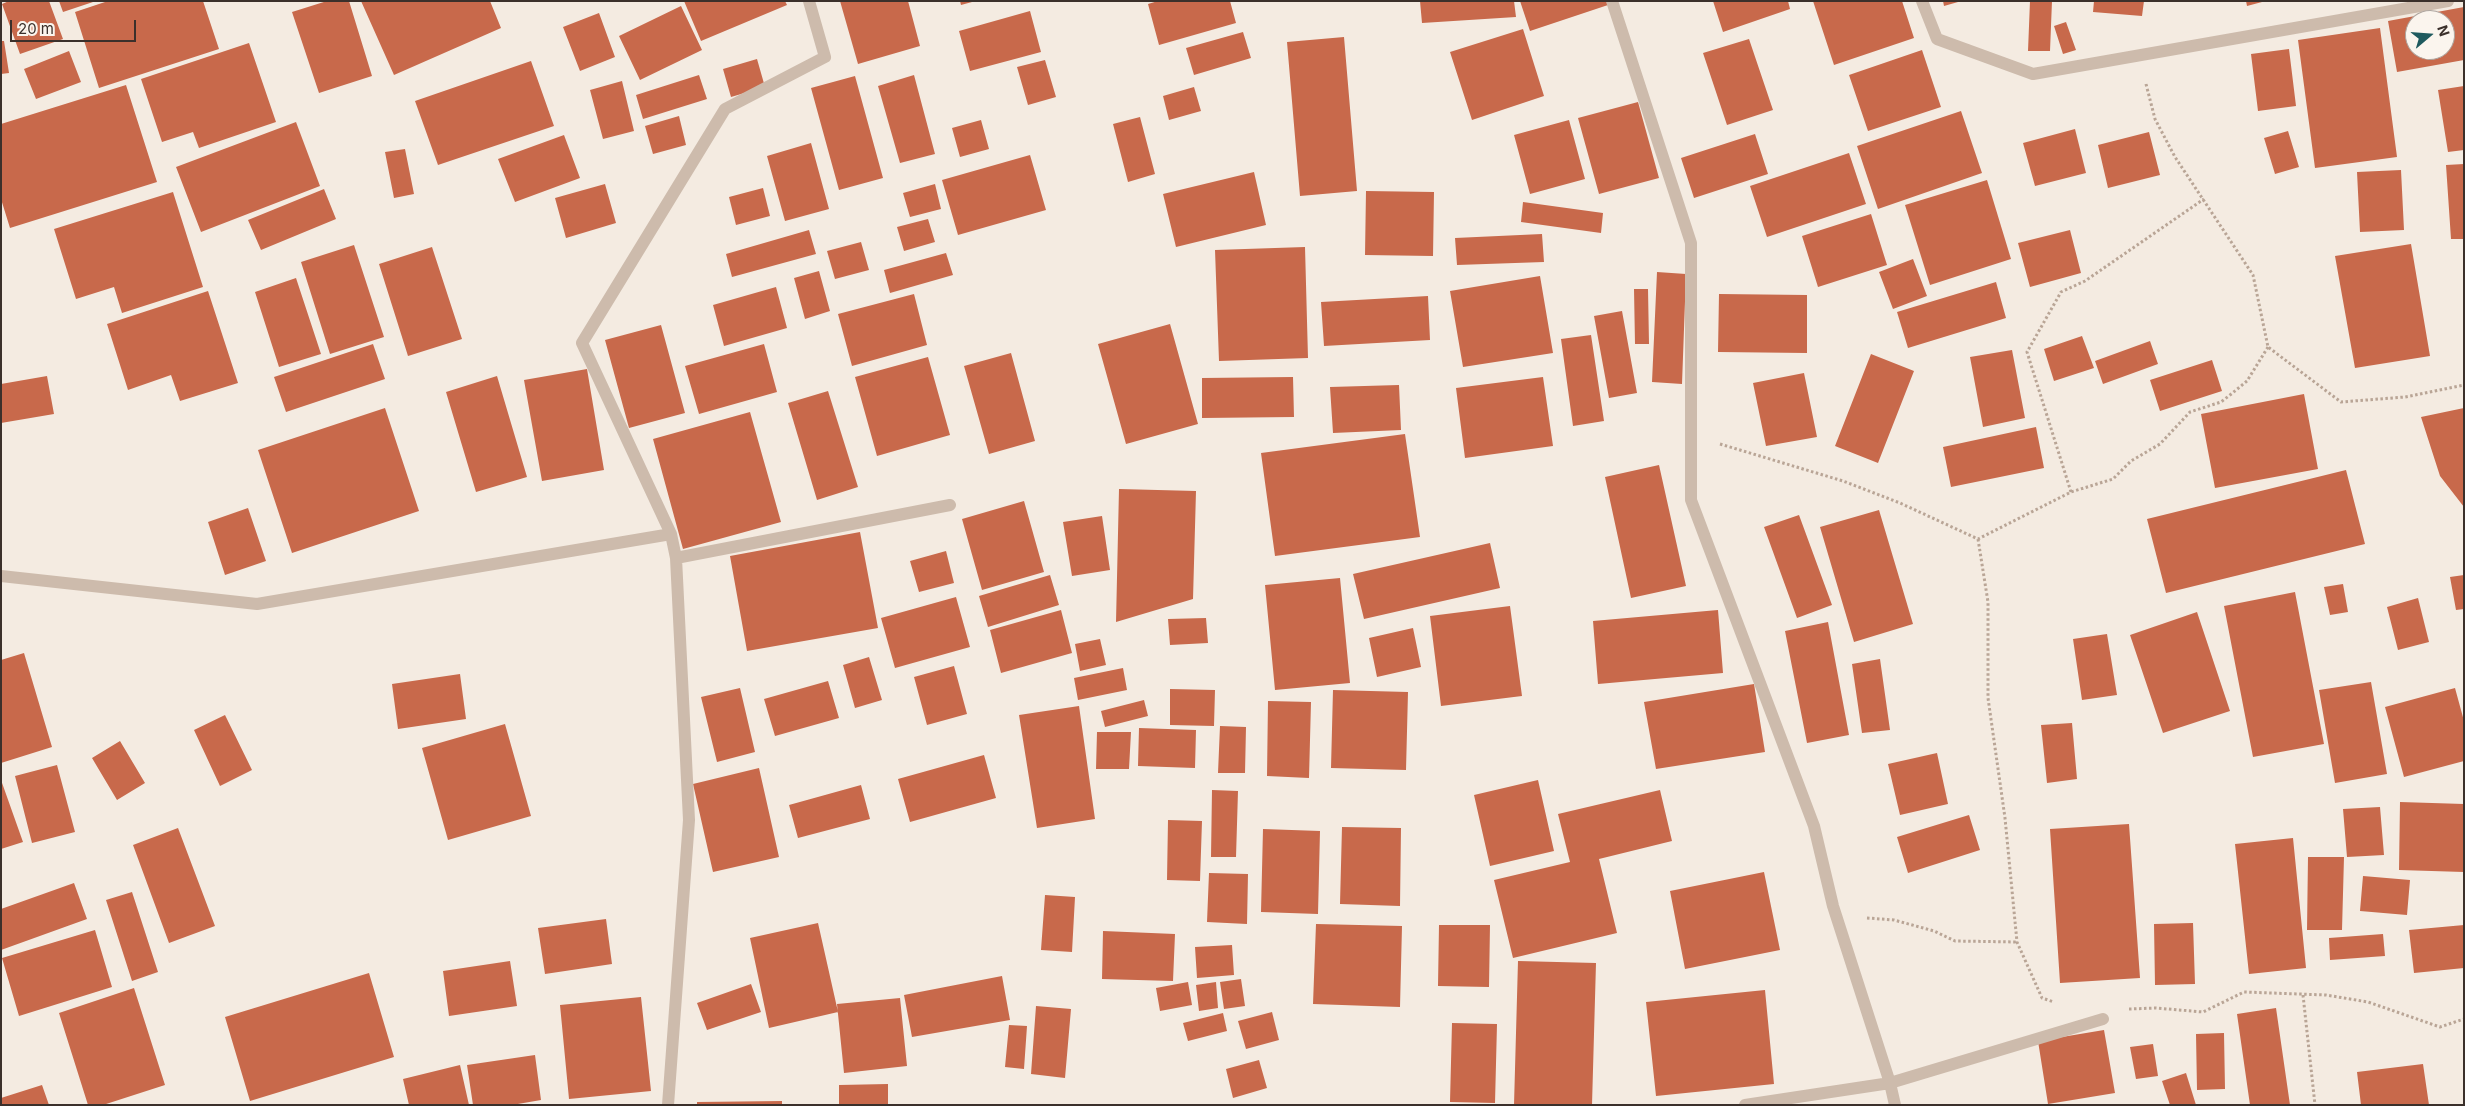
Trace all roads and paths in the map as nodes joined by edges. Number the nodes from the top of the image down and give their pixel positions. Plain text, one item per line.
1 (809, 1) edge
2 (1612, 1) edge
3 (1922, 1) edge
4 (2448, 1) edge
5 (2138, 56) junction
6 (2204, 199) junction
7 (2268, 347) junction
8 (2464, 385) edge
9 (1691, 435) junction
10 (2071, 492) junction
11 (950, 505) dead end
12 (671, 534) junction
13 (1978, 539) junction
14 (676, 558) junction
15 (1, 576) edge
16 (1833, 906) junction
17 (2017, 942) junction
18 (2303, 995) junction
19 (2059, 1003) dead end
20 (2120, 1009) dead end
21 (2103, 1019) dead end
22 (2464, 1019) edge
23 (1890, 1082) junction
24 (668, 1105) edge
25 (1744, 1105) edge
26 (1895, 1105) edge
27 (2315, 1105) edge

1 - 12 street
2 - 9 street
3 - 5 street
4 - 5 street
5 - 6 path
6 - 7 path
6 - 10 path
7 - 8 path
7 - 10 path
9 - 13 path
9 - 16 street
10 - 13 path
11 - 14 street
12 - 14 street
12 - 15 street
13 - 17 path
14 - 24 street
16 - 17 path
16 - 23 street
17 - 19 path
18 - 20 path
18 - 22 path
18 - 27 path
21 - 23 street
23 - 25 street
23 - 26 street

